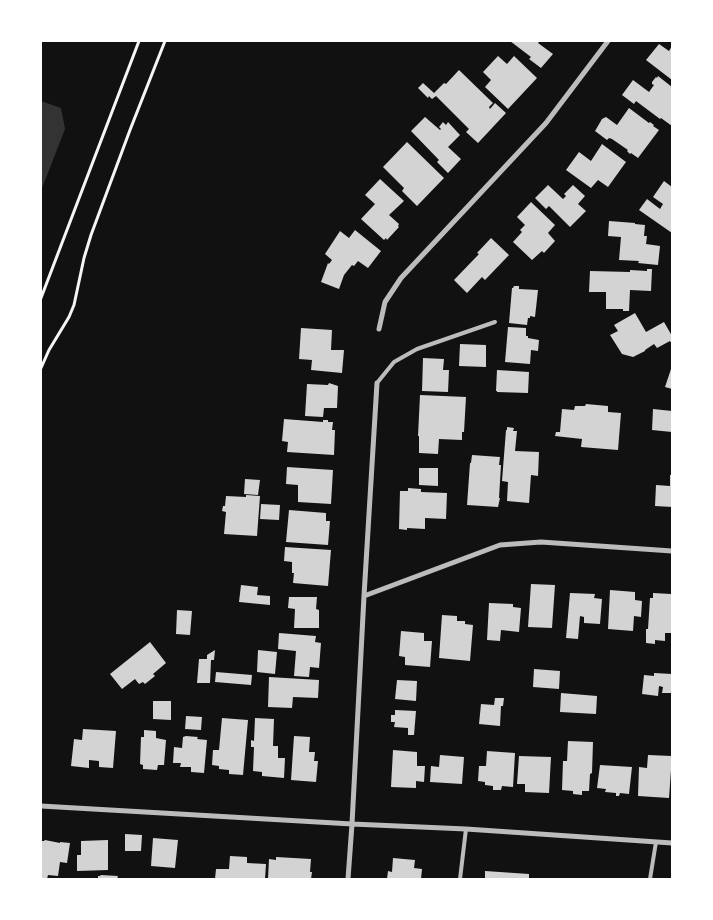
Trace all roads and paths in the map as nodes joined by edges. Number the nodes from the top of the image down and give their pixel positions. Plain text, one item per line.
1 (139, 41) edge
2 (165, 41) edge
3 (608, 41) edge
4 (41, 298) edge
5 (495, 322) dead end
6 (379, 329) dead end
7 (41, 368) edge
8 (377, 382) joint
9 (672, 551) edge
10 (364, 596) junction
11 (41, 806) edge
12 (352, 824) junction
13 (466, 829) junction
14 (656, 842) junction
15 (672, 843) edge
16 (348, 879) edge
17 (460, 879) edge
18 (650, 879) edge

1 - 4 path
2 - 7 path
3 - 6 street
5 - 8 lane
8 - 10 street
9 - 10 street
10 - 12 street
11 - 12 street
12 - 13 street
12 - 16 street
13 - 14 street
13 - 17 lane
14 - 15 street
14 - 18 lane

